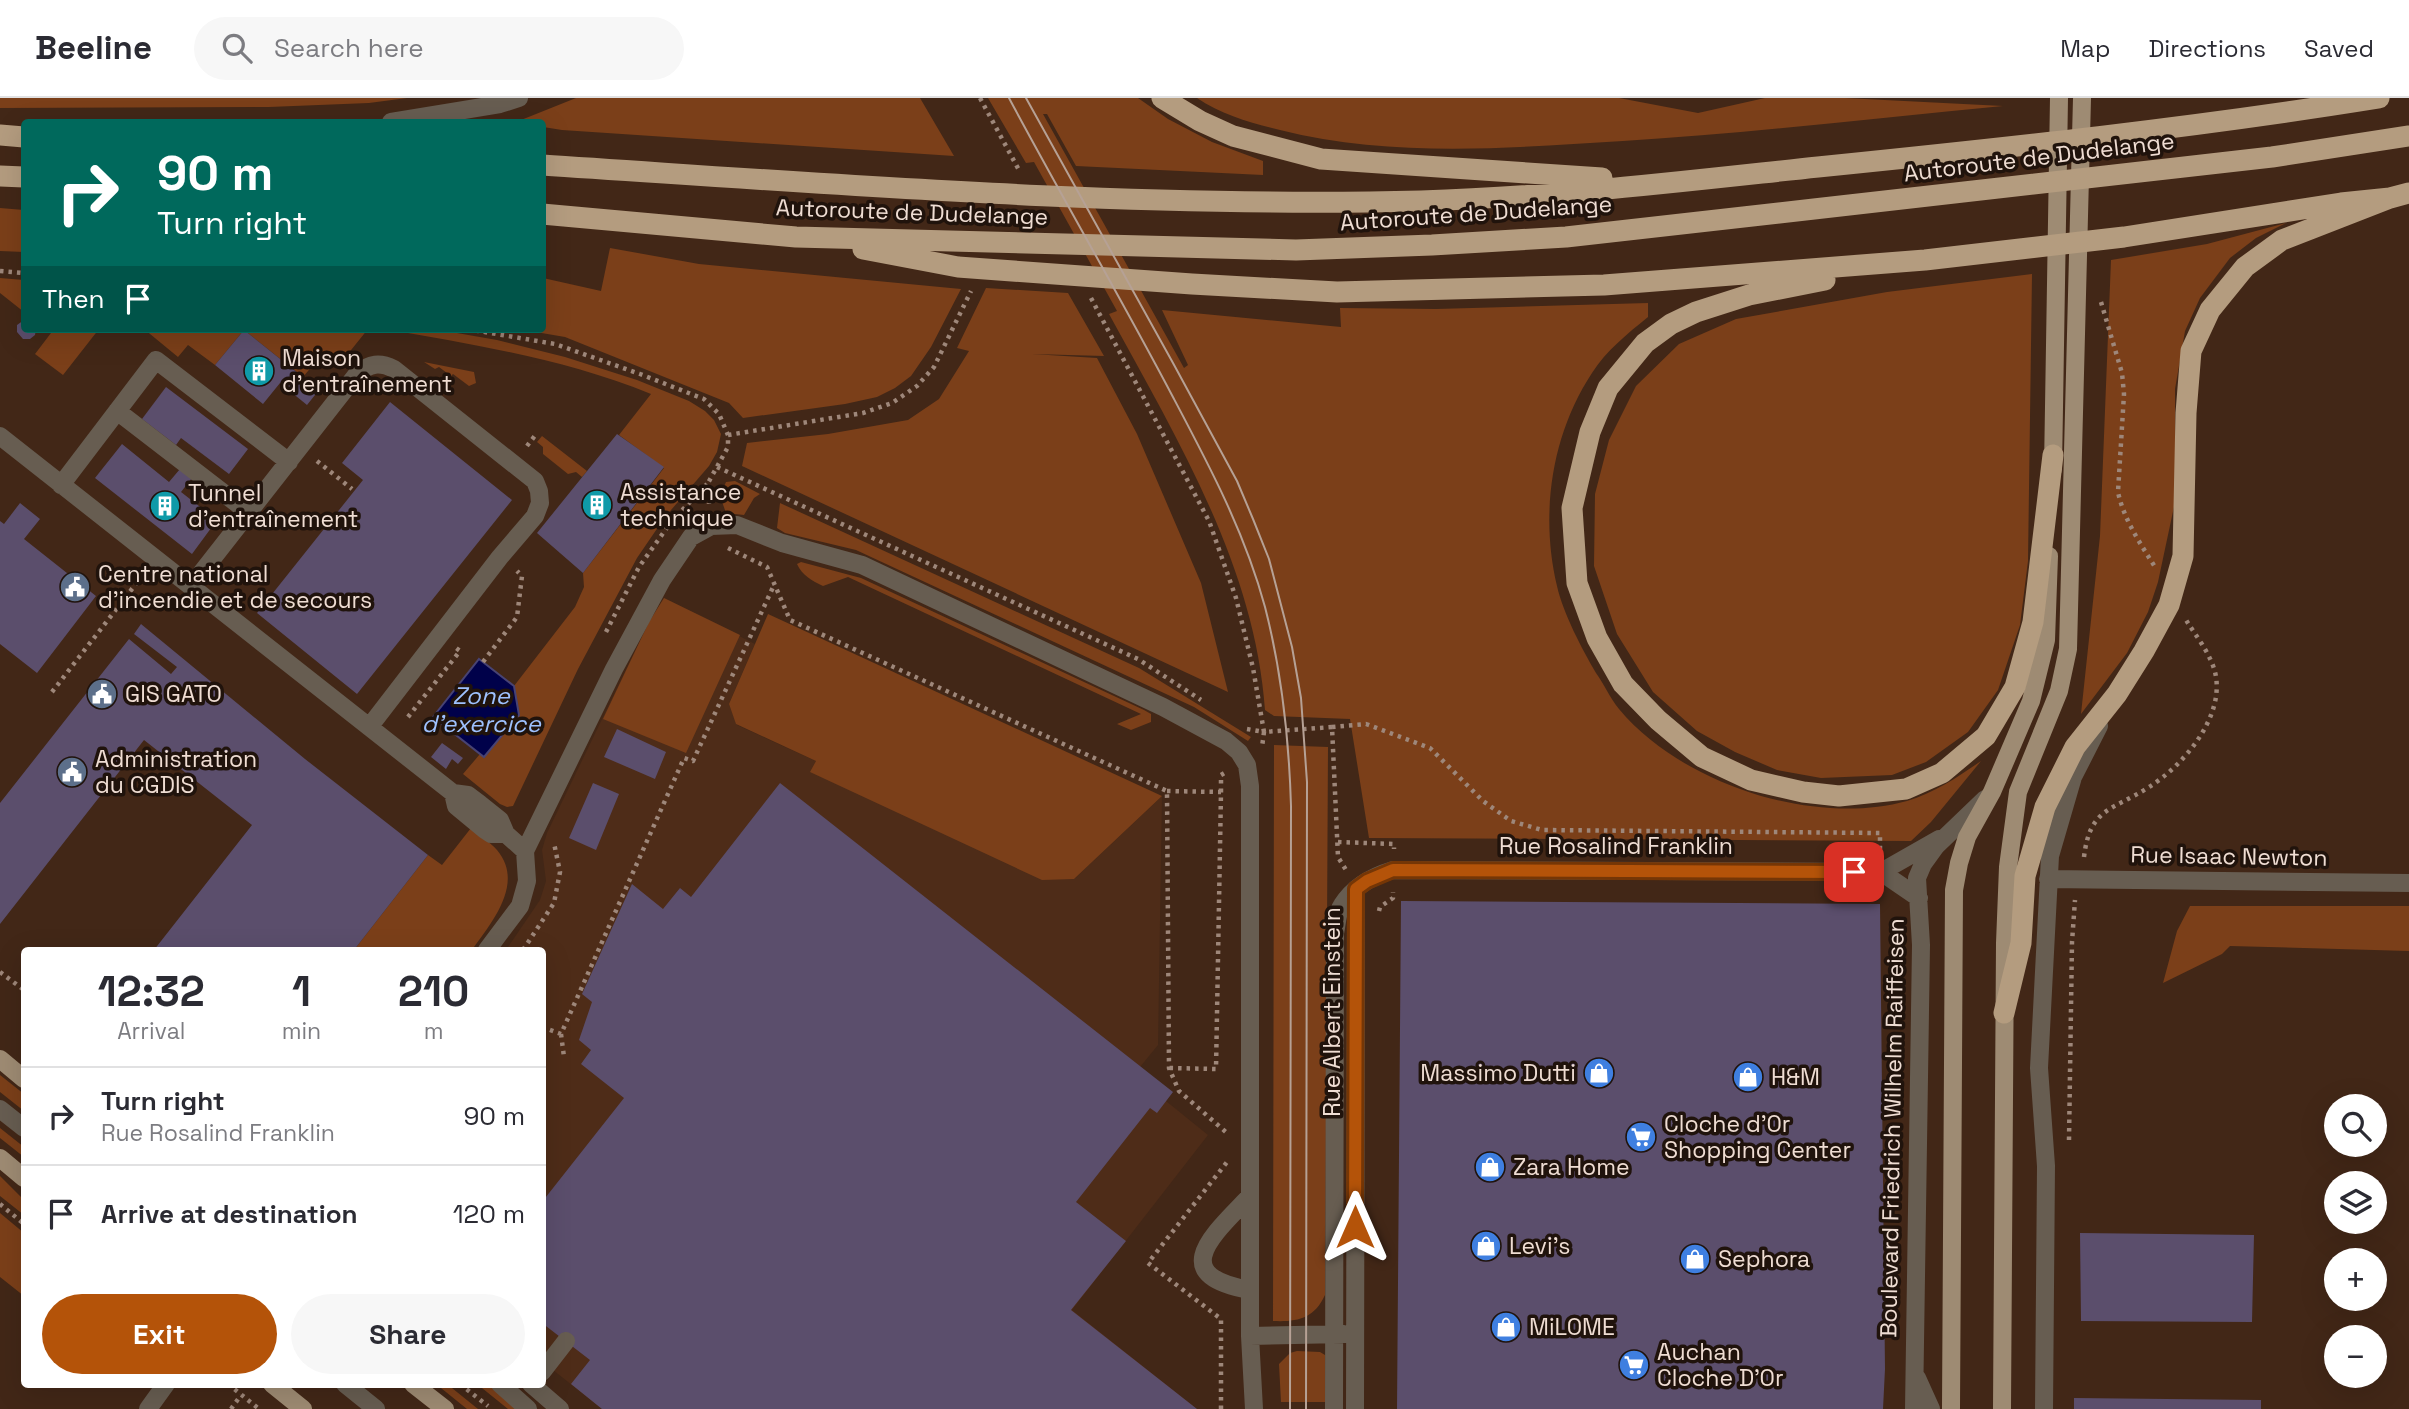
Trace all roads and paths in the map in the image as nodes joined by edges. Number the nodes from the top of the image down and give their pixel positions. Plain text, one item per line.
1 (519, 98) edge
2 (980, 98) edge
3 (1162, 98) edge
4 (2059, 98) edge
5 (2082, 98) edge
6 (2379, 98) edge
7 (409, 119) edge
8 (0, 129) edge
9 (21, 129) edge
10 (0, 135) edge
11 (2409, 136) edge
12 (21, 137) edge
13 (546, 165) edge
14 (0, 176) edge
15 (21, 177) edge
16 (1025, 180) dead end
17 (1668, 183) junction
18 (2399, 196) edge
19 (546, 214) edge
20 (796, 237) junction
21 (1925, 260) junction
22 (0, 271) edge
23 (21, 273) edge
24 (2100, 296) dead end
25 (490, 333) edge
26 (944, 348) dead end
27 (1126, 362) dead end
28 (117, 411) junction
29 (537, 433) dead end
30 (727, 435) junction
31 (0, 436) edge
32 (528, 445) dead end
33 (2053, 455) junction
34 (289, 462) junction
35 (717, 467) junction
36 (61, 485) junction
37 (248, 512) junction
38 (2129, 524) dead end
39 (712, 526) junction
40 (723, 545) dead end
41 (500, 557) junction
42 (774, 584) junction
43 (191, 586) junction
44 (83, 651) dead end
45 (2208, 656) dead end
46 (482, 662) dead end
47 (52, 692) dead end
48 (2117, 694) junction
49 (1203, 701) dead end
50 (1241, 725) dead end
51 (370, 726) junction
52 (1332, 727) junction
53 (1264, 732) junction
54 (1167, 791) junction
55 (1992, 792) junction
56 (1966, 819) junction
57 (1338, 842) junction
58 (1394, 844) dead end
59 (1879, 844) dead end
60 (525, 851) junction
61 (1881, 872) junction
62 (2081, 878) junction
63 (2048, 879) junction
64 (2409, 883) edge
65 (1356, 889) junction
66 (1919, 898) junction
67 (2072, 942) dead end
68 (489, 947) edge
69 (0, 972) edge
70 (21, 988) edge
71 (2004, 1013) junction
72 (546, 1028) edge
73 (561, 1034) junction
74 (564, 1057) dead end
75 (0, 1059) edge
76 (1169, 1068) junction
77 (21, 1076) edge
78 (0, 1109) edge
79 (21, 1126) edge
80 (1227, 1141) dead end
81 (1228, 1151) dead end
82 (0, 1158) edge
83 (21, 1176) edge
84 (1250, 1196) junction
85 (0, 1205) edge
86 (21, 1222) edge
87 (1250, 1290) junction
88 (1334, 1334) junction
89 (1355, 1334) junction
90 (1250, 1336) junction
91 (566, 1341) dead end
92 (546, 1367) edge
93 (1914, 1372) junction
94 (163, 1388) edge
95 (233, 1388) edge
96 (277, 1388) edge
97 (350, 1388) edge
98 (418, 1388) edge
99 (465, 1388) edge
100 (504, 1388) edge
101 (541, 1388) edge
102 (241, 1395) junction
103 (148, 1409) edge
104 (231, 1409) edge
105 (259, 1409) edge
106 (303, 1409) edge
107 (376, 1409) edge
108 (445, 1409) edge
109 (492, 1409) edge
110 (528, 1409) edge
111 (560, 1409) edge
112 (1221, 1409) edge
113 (1254, 1409) edge
114 (1334, 1409) edge
115 (1355, 1409) edge
116 (1914, 1409) edge
117 (1931, 1409) edge
118 (1951, 1409) edge
119 (2002, 1409) edge
120 (2044, 1409) edge

1 - 7 street
2 - 16 path
3 - 17 highway
4 - 33 main road, Boulevard Friedrich Wilhelm Raiffeisen
5 - 71 main road
6 - 17 highway, Autoroute de Dudelange
8 - 9 street
10 - 12 highway
11 - 20 highway, Autoroute de Dudelange
13 - 17 highway, Autoroute de Dudelange
14 - 15 highway
18 - 21 highway
18 - 48 highway
19 - 20 highway, Autoroute de Dudelange
20 - 21 highway
21 - 33 highway
22 - 23 path
24 - 38 path
25 - 30 path
26 - 30 path
27 - 53 path
28 - 34 street
28 - 36 street
28 - 37 street
29 - 32 path
30 - 35 path
31 - 36 street
33 - 55 main road, Boulevard Friedrich Wilhelm Raiffeisen
34 - 37 street
34 - 41 street
35 - 39 path
35 - 49 path
36 - 43 street
37 - 43 street
39 - 60 street
39 - 84 street
40 - 42 path
41 - 46 path
41 - 51 street
42 - 54 path
42 - 73 path
43 - 51 street
44 - 47 path
45 - 62 path
48 - 63 street
48 - 71 highway
50 - 53 path
51 - 60 street
52 - 53 path
52 - 57 path
52 - 59 path
54 - 76 path
54 - 76 path
55 - 56 street, Boulevard Friedrich Wilhelm Raiffeisen
55 - 118 main road, Boulevard Friedrich Wilhelm Raiffeisen
56 - 61 street, Rue Rosalind Franklin
56 - 66 street, Boulevard Friedrich Wilhelm Raiffeisen
57 - 58 path
57 - 65 path
60 - 68 street
61 - 65 street, Rue Rosalind Franklin
61 - 66 street
62 - 63 street, Rue Isaac Newton
62 - 64 street, Rue Isaac Newton
62 - 67 path
63 - 120 street
65 - 88 street, Rue Albert Einstein
65 - 89 street, Rue Albert Einstein
66 - 93 street, Boulevard Friedrich Wilhelm Raiffeisen
69 - 70 path
71 - 119 main road
72 - 73 path
73 - 74 path
75 - 77 main road
76 - 80 path
78 - 79 street
81 - 112 path
82 - 83 main road
84 - 87 street
84 - 87 street
85 - 86 path
87 - 90 street
88 - 89 street
88 - 90 street
88 - 114 street, Rue Albert Einstein
89 - 115 street, Rue Albert Einstein
90 - 113 street
91 - 92 street
93 - 116 street, Boulevard Friedrich Wilhelm Raiffeisen
93 - 117 street
94 - 103 street
95 - 102 path
96 - 106 main road
97 - 107 street
98 - 108 main road
99 - 109 path
100 - 110 street
101 - 111 street
102 - 104 path
102 - 105 path

